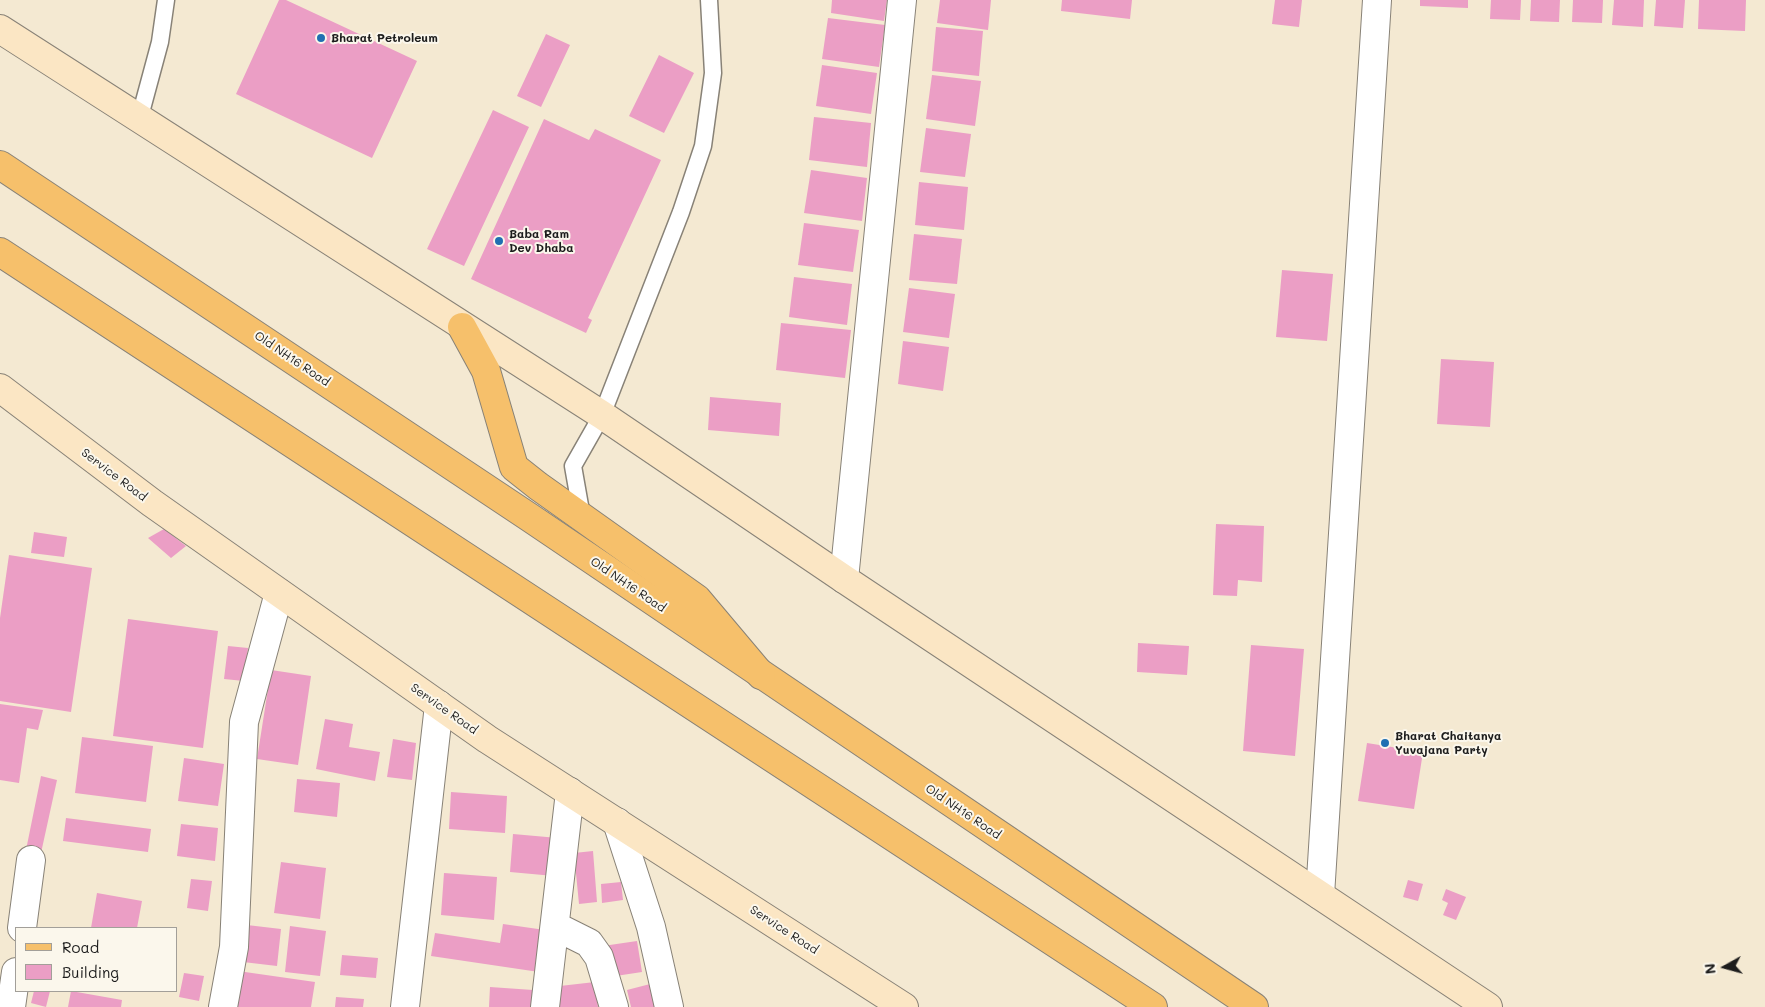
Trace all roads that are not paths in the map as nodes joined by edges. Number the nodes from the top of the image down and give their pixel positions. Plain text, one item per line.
1 (166, 0) edge
2 (709, 0) edge
3 (902, 0) edge
4 (1377, 0) edge
5 (0, 29) edge
6 (139, 120) junction
7 (0, 164) edge
8 (0, 252) edge
9 (462, 327) junction
10 (0, 388) edge
11 (602, 415) junction
12 (582, 517) junction
13 (844, 579) junction
14 (279, 593) junction
15 (761, 675) junction
16 (439, 705) junction
17 (570, 792) junction
18 (617, 822) junction
19 (32, 860) dead end
20 (1320, 895) junction
21 (555, 926) junction
22 (22, 927) edge
23 (15, 981) edge
24 (12, 1007) edge
25 (223, 1007) edge
26 (405, 1007) edge
27 (546, 1007) edge
28 (614, 1007) edge
29 (669, 1007) edge
30 (904, 1007) edge
31 (1153, 1007) edge
32 (1254, 1007) edge
33 (1488, 1007) edge

1 - 6 lane
2 - 11 lane
3 - 13 street
4 - 20 street
5 - 6 street
6 - 9 street
7 - 15 main road, Old NH16 Road
8 - 31 main road
9 - 11 street
9 - 12 main road
10 - 14 street, Service Road
11 - 12 lane
11 - 13 street
12 - 15 main road
13 - 20 street
14 - 16 street, Service Road
14 - 25 street
15 - 32 main road, Old NH16 Road
16 - 17 street, Service Road
16 - 26 street
17 - 18 street, Service Road
17 - 21 street
18 - 29 street
18 - 30 street, Service Road
19 - 22 street
20 - 33 street
21 - 27 street
21 - 28 street
23 - 24 street

